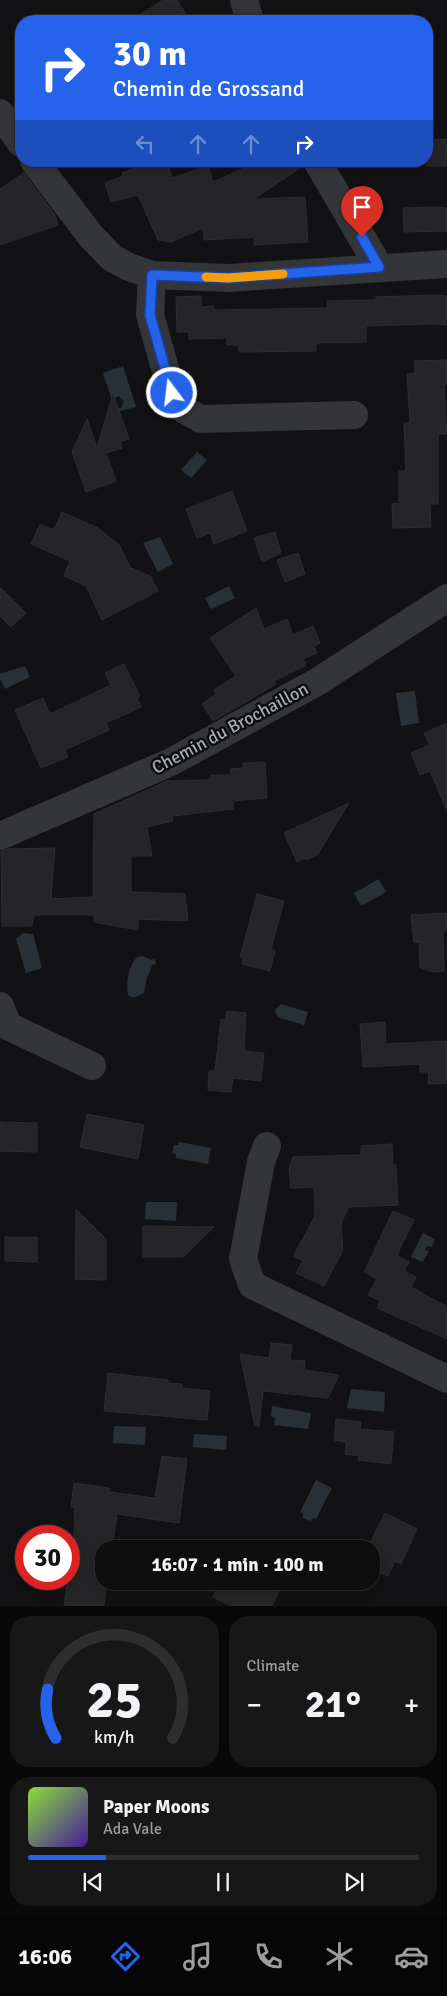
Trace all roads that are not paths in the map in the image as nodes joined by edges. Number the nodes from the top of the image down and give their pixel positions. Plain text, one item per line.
1 (244, 0) edge
2 (248, 15) edge
3 (0, 113) edge
4 (15, 134) edge
5 (38, 167) edge
6 (321, 167) edge
7 (447, 264) edge
8 (379, 267) junction
9 (152, 275) junction
10 (354, 415) dead end
11 (447, 598) edge
12 (0, 836) edge
13 (3, 1022) edge
14 (92, 1066) dead end
15 (267, 1146) dead end
16 (447, 1379) edge

1 - 2 street
3 - 4 street
5 - 9 street
6 - 8 street
7 - 8 street
8 - 9 street
9 - 10 street
11 - 12 street, Chemin du Brochaillon
13 - 14 street
15 - 16 street

